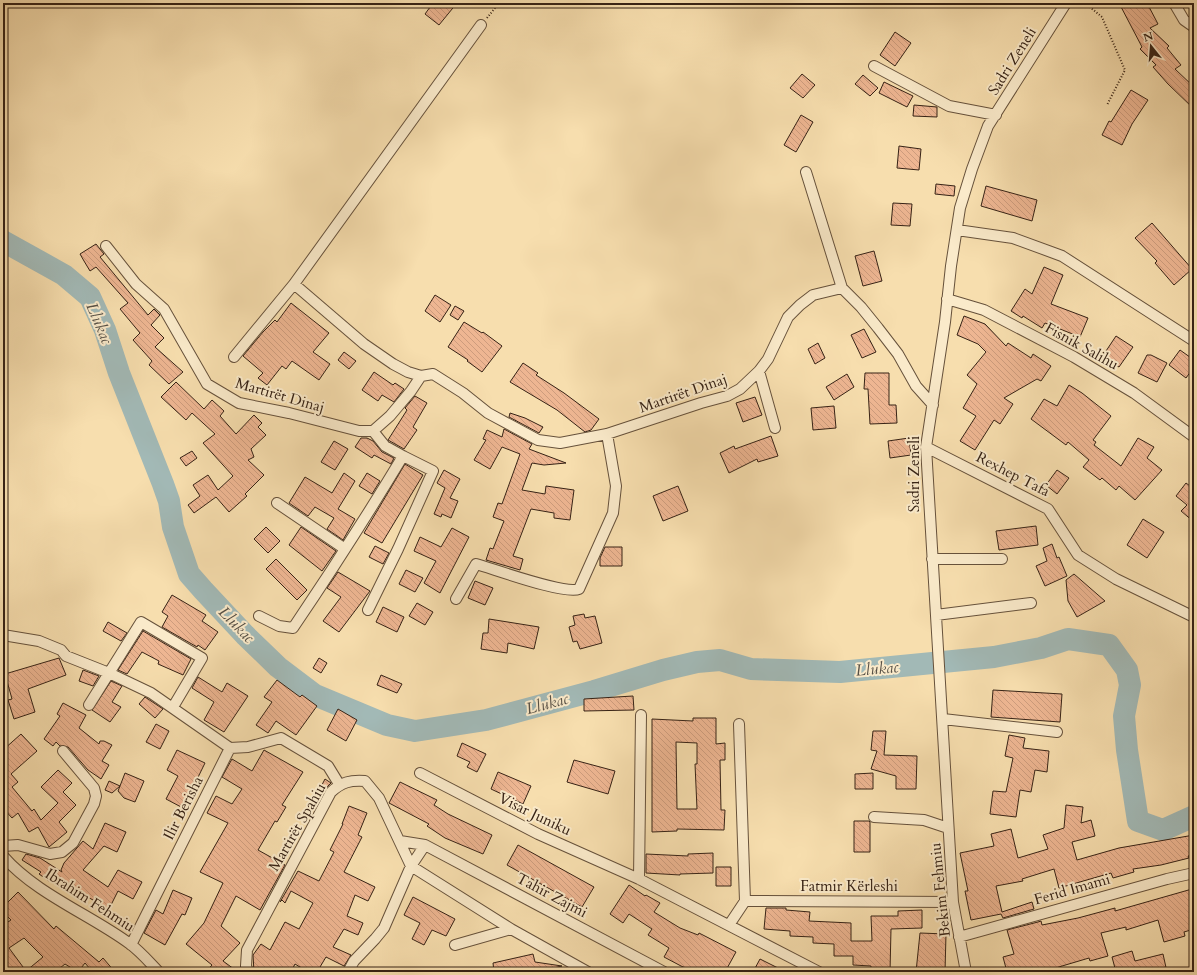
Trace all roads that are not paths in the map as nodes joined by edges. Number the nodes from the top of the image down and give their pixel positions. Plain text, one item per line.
1 (1066, 3) edge
2 (1174, 3) edge
3 (481, 25) road end
4 (1194, 27) edge
5 (874, 66) dead end
6 (996, 115) junction
7 (806, 172) dead end
8 (957, 230) junction
9 (106, 246) dead end
10 (294, 284) junction
11 (842, 288) junction
12 (947, 299) junction
13 (1194, 341) edge
14 (234, 357) dead end
15 (759, 371) junction
16 (421, 376) junction
17 (933, 405) junction
18 (775, 428) dead end
19 (373, 431) junction
20 (607, 434) junction
21 (1194, 437) edge
22 (926, 447) junction
23 (403, 456) junction
24 (277, 503) dead end
25 (345, 548) junction
26 (932, 559) junction
27 (1002, 559) dead end
28 (456, 599) dead end
29 (1031, 603) dead end
30 (368, 610) dead end
31 (936, 615) junction
32 (259, 616) dead end
33 (1194, 616) edge
34 (3, 635) edge
35 (109, 673) junction
36 (89, 705) dead end
37 (173, 707) junction
38 (641, 715) dead end
39 (944, 719) junction
40 (739, 724) dead end
41 (1057, 732) dead end
42 (230, 748) junction
43 (63, 751) dead end
44 (420, 773) dead end
45 (339, 784) junction
46 (874, 817) dead end
47 (948, 828) junction
48 (400, 841) junction
49 (425, 845) junction
50 (3, 846) edge
51 (3, 856) edge
52 (411, 866) junction
53 (1194, 873) edge
54 (638, 879) junction
55 (744, 900) junction
56 (953, 902) junction
57 (729, 925) junction
58 (511, 929) junction
59 (959, 937) junction
60 (131, 945) junction
61 (455, 945) dead end
62 (159, 972) edge
63 (248, 972) edge
64 (348, 972) edge
65 (588, 972) edge
66 (664, 972) edge
67 (819, 972) edge
68 (966, 972) edge

1 - 6 street, Sadri Zeneli
2 - 4 street
3 - 10 street
5 - 6 street, Sadri Zeneli
6 - 8 street, Sadri Zeneli
7 - 11 street
8 - 12 street, Sadri Zeneli
8 - 13 street
9 - 19 street, Martirët Dinaj
10 - 14 street
10 - 16 street, Martirët Dinaj
11 - 15 street, Martirët Dinaj
11 - 17 street
12 - 17 street, Sadri Zeneli
12 - 21 street, Fisnik Salihu
15 - 18 street
15 - 20 street, Martirët Dinaj
16 - 19 street
16 - 20 street, Martirët Dinaj
17 - 22 street, Sadri Zeneli
19 - 23 street
20 - 28 street
22 - 26 street, Sadri Zeneli
22 - 33 street, Rexhep Tafa
23 - 25 street
23 - 30 street
24 - 25 street
25 - 32 street
26 - 27 street
26 - 31 street, Sadri Zeneli
29 - 31 street
31 - 39 street, Sadri Zeneli
34 - 35 street
35 - 36 street
35 - 37 street
35 - 37 street
37 - 42 street
38 - 54 street
39 - 41 street
39 - 47 street, Bekim Fehmiu
40 - 55 street
42 - 45 street
42 - 60 street, Ilir Berisha
43 - 50 street
44 - 54 street, Visar Juniku
45 - 48 street, Martirët Spahiu
45 - 63 street, Martirët Spahiu
46 - 47 street, Bekim Fehmiu
47 - 56 street, Bekim Fehmiu
48 - 49 street, Tahir Zajmi
48 - 52 street
49 - 52 street
49 - 66 street, Tahir Zajmi
51 - 60 street, Ibrahim Fehmiu
52 - 58 street
52 - 64 street
53 - 59 street, Ferid Imami
54 - 57 street, Visar Juniku
55 - 56 street, Fatmir Kërleshi
55 - 57 street
56 - 59 street, Bekim Fehmiu
57 - 67 street, Visar Juniku
58 - 61 street
58 - 65 street
59 - 68 street, Bekim Fehmiu
60 - 62 street, Ibrahim Fehmiu

